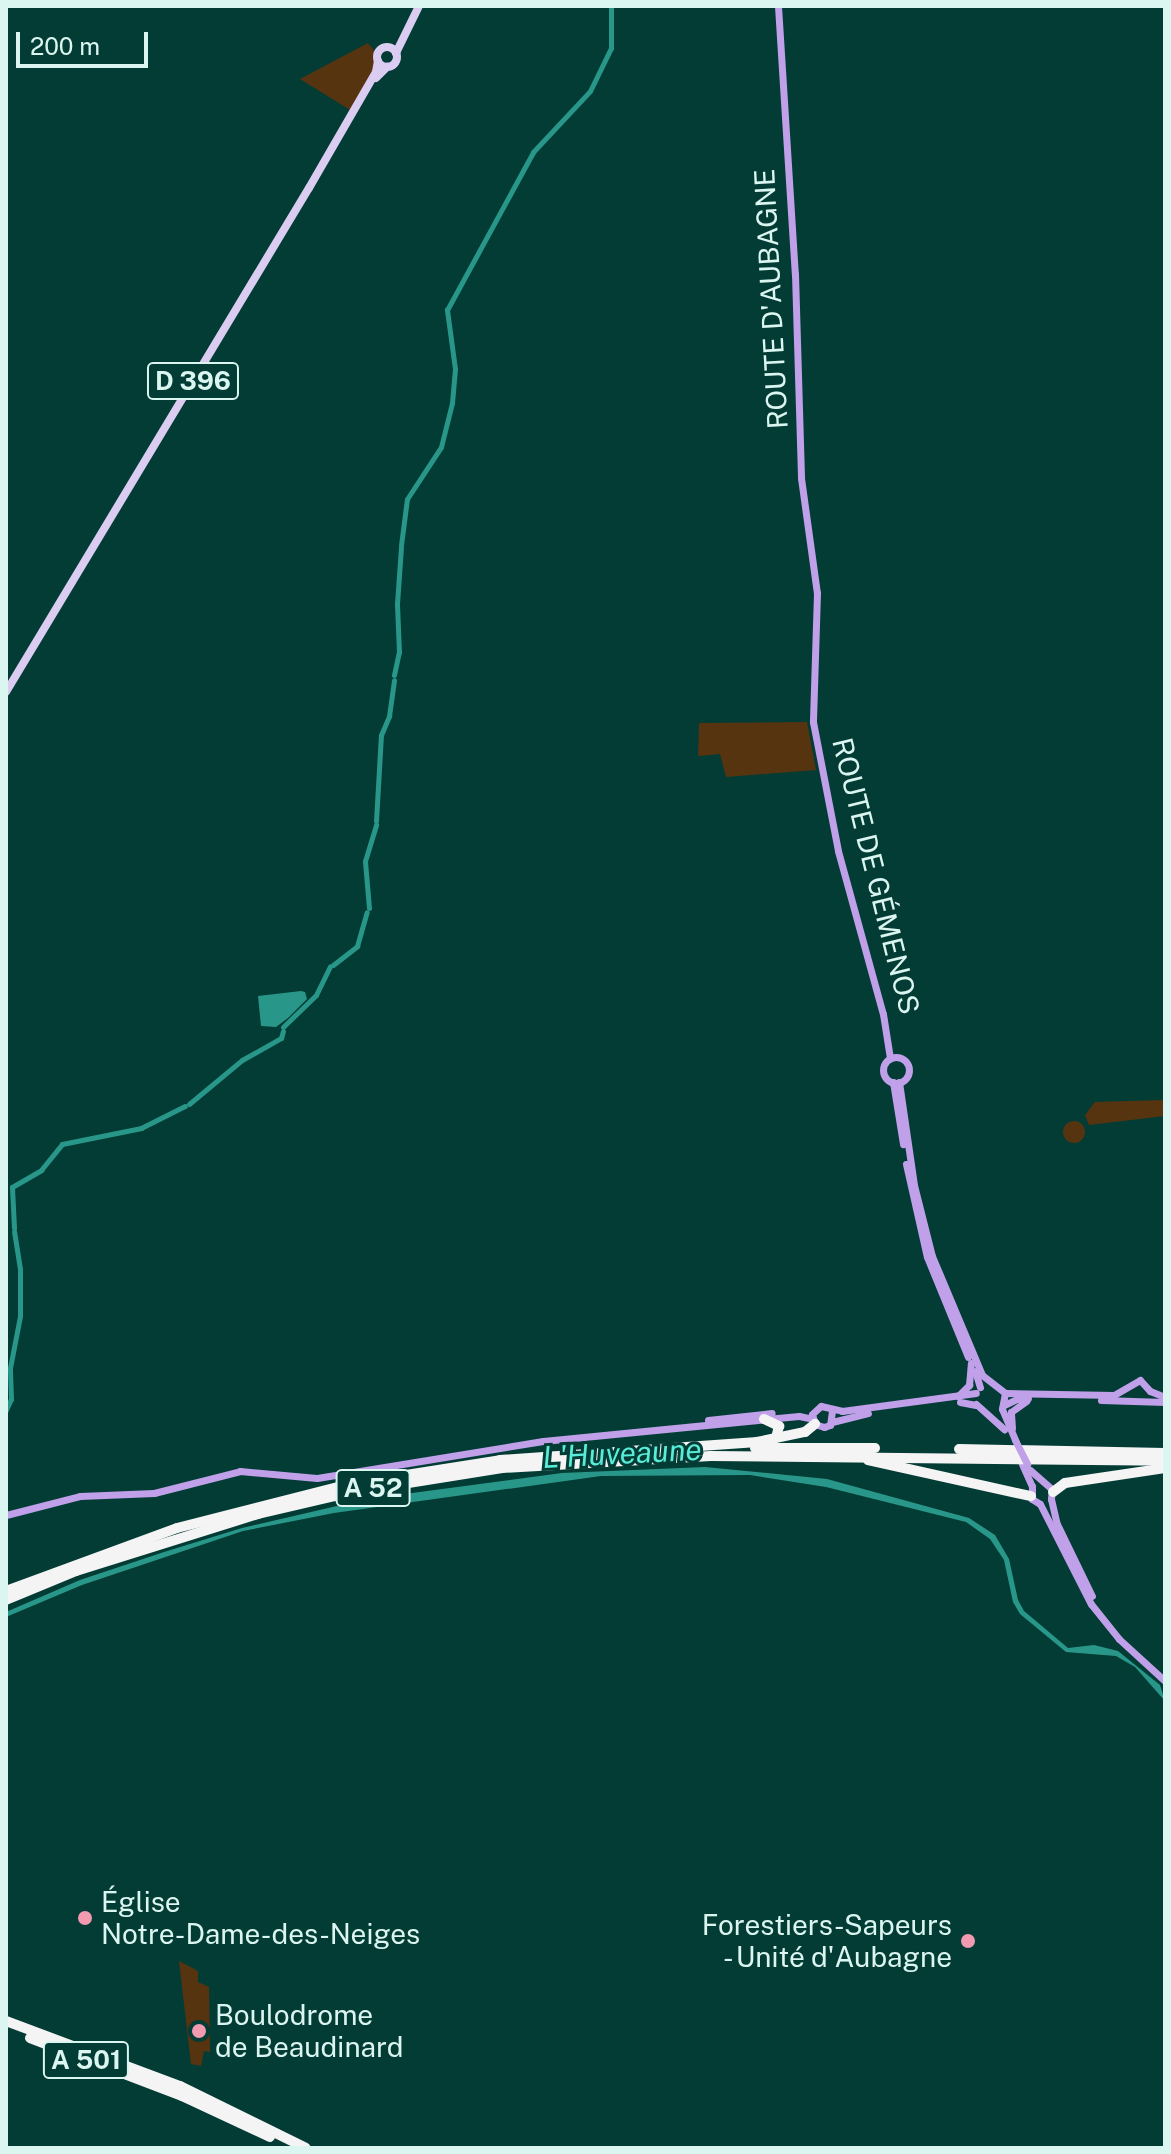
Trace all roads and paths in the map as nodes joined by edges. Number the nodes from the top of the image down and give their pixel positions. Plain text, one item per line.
1 (419, 6) edge
2 (778, 6) edge
3 (402, 34) junction
4 (387, 48) junction
5 (396, 53) junction
6 (378, 61) junction
7 (387, 67) junction
8 (309, 188) junction
9 (807, 515) joint
10 (6, 692) edge
11 (895, 1057) junction
12 (896, 1082) junction
13 (971, 1363) junction
14 (991, 1383) junction
15 (1127, 1389) junction
16 (978, 1390) junction
17 (1005, 1393) junction
18 (1148, 1395) junction
19 (1031, 1398) junction
20 (948, 1399) junction
21 (1129, 1399) junction
22 (1165, 1399) edge
23 (976, 1405) junction
24 (1003, 1407) junction
25 (832, 1411) junction
26 (990, 1414) junction
27 (814, 1418) junction
28 (764, 1419) junction
29 (832, 1422) junction
30 (670, 1427) junction
31 (776, 1438) junction
32 (1012, 1440) junction
33 (641, 1449) junction
34 (1165, 1453) edge
35 (755, 1455) junction
36 (1165, 1461) edge
37 (1024, 1464) junction
38 (1165, 1468) edge
39 (1041, 1481) junction
40 (1032, 1491) junction
41 (1052, 1496) junction
42 (1040, 1504) junction
43 (6, 1515) edge
44 (6, 1591) edge
45 (6, 1600) edge
46 (1128, 1647) junction
47 (1165, 1681) edge
48 (6, 2021) edge
49 (6, 2029) edge
50 (291, 2148) edge
51 (306, 2148) edge

1 - 3 main road
2 - 9 main road, ROUTE D'AUBAGNE
3 - 4 main road
3 - 5 main road
4 - 5 main road
4 - 6 main road
5 - 7 main road
6 - 7 main road
6 - 8 main road, D 396
7 - 8 main road, D 396
8 - 10 main road, D 396
9 - 11 main road, ROUTE DE GÉMENOS
11 - 12 main road
11 - 12 main road
12 - 13 main road
12 - 14 main road
13 - 16 main road
13 - 20 main road
14 - 16 main road
14 - 17 main road
15 - 17 main road
15 - 18 main road
15 - 21 main road
16 - 20 main road
16 - 23 main road
17 - 24 main road
18 - 21 main road
18 - 22 main road
19 - 21 main road
19 - 24 main road
19 - 32 main road
20 - 25 main road
23 - 26 main road
23 - 29 main road
24 - 26 main road
24 - 32 main road
25 - 27 main road
25 - 29 main road
26 - 32 main road
27 - 28 main road
27 - 29 main road
27 - 30 main road
27 - 31 highway
28 - 30 main road
28 - 31 highway
30 - 43 main road
31 - 33 highway
32 - 37 main road, bridge
33 - 34 highway, A 52
33 - 44 highway, A 52
35 - 36 highway, A 52
35 - 40 highway
35 - 45 highway, A 52
37 - 39 main road
37 - 40 main road
38 - 41 highway
39 - 40 main road
39 - 41 main road
40 - 42 main road
41 - 42 main road
41 - 46 main road
42 - 46 main road
46 - 47 main road
48 - 51 highway, A 501
49 - 50 highway, A 501

